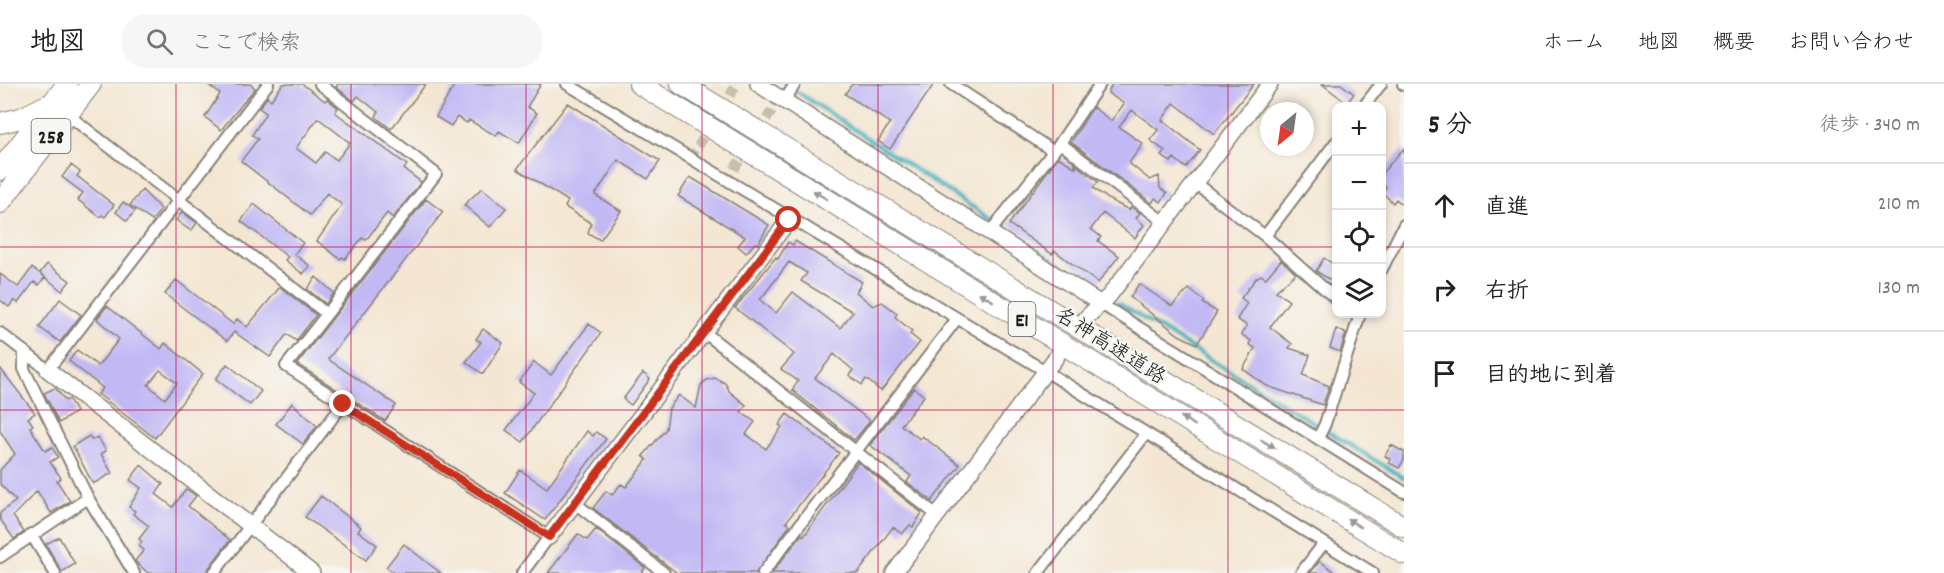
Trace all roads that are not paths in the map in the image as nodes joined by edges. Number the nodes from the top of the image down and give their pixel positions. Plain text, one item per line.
1 (91, 84) edge
2 (268, 84) edge
3 (320, 84) edge
4 (567, 84) edge
5 (639, 84) edge
6 (681, 84) edge
7 (699, 84) edge
8 (758, 84) edge
9 (951, 84) edge
10 (1100, 84) edge
11 (1270, 84) edge
12 (1381, 84) edge
13 (791, 90) edge
14 (61, 91) edge
15 (1367, 102) edge
16 (68, 115) junction
17 (0, 123) edge
18 (1057, 147) junction
19 (1332, 147) edge
20 (3, 178) edge
21 (1195, 183) junction
22 (179, 199) junction
23 (789, 220) junction
24 (1164, 222) junction
25 (1404, 225) edge
26 (995, 226) junction
27 (1265, 236) junction
28 (1384, 264) edge
29 (1007, 285) junction
30 (1332, 295) edge
31 (1101, 304) junction
32 (327, 314) junction
33 (1086, 318) dead end
34 (1359, 318) edge
35 (956, 320) junction
36 (704, 332) junction
37 (0, 333) edge
38 (24, 351) junction
39 (1057, 356) dead end
40 (48, 369) junction
41 (1047, 372) junction
42 (343, 404) junction
43 (1321, 432) junction
44 (1146, 434) junction
45 (856, 451) junction
46 (1404, 492) edge
47 (88, 498) junction
48 (575, 503) junction
49 (938, 516) junction
50 (250, 526) junction
51 (1404, 527) edge
52 (31, 534) junction
53 (549, 537) junction
54 (1324, 543) junction
55 (1404, 554) edge
56 (0, 556) edge
57 (55, 573) edge
58 (134, 573) edge
59 (214, 573) edge
60 (312, 573) edge
61 (522, 573) edge
62 (664, 573) edge
63 (763, 573) edge
64 (894, 573) edge
65 (1038, 573) edge
66 (1301, 573) edge
67 (1373, 573) edge

1 - 16 highway, 258
2 - 22 street
3 - 32 street
4 - 23 street
55 -> 5 highway, 名神高速道路 / E1
6 - 29 highway, 名神高速道路 / E1
7 - 29 highway
8 - 13 street
9 - 18 street
10 - 18 street
11 - 21 street
12 - 15 street
13 - 26 street
14 - 17 highway
14 - 20 highway, 258
16 - 20 highway, 258
16 - 22 street
18 - 24 street
18 - 26 street
19 - 27 street
21 - 24 street
21 - 27 street
22 - 32 street
22 - 40 street
23 - 35 street
23 - 36 street
24 - 31 street
25 - 28 street
26 - 31 street
27 - 30 street
29 -> 51 highway, 名神高速道路 / E1
31 - 33 street
31 - 43 street
32 - 42 street
34 - 43 street
35 - 41 street
35 - 45 street
36 - 45 street
36 - 48 street
37 - 38 street
38 - 40 street
38 - 47 street
39 - 41 street
40 - 50 street
41 - 44 street
41 - 49 street
42 - 50 street
42 - 53 street
43 - 46 street
44 - 54 street
44 - 65 street
45 - 49 street
45 - 63 street
47 - 52 street
47 - 58 street
48 - 53 street
48 - 62 street
49 - 64 street
50 - 59 street
50 - 60 street
52 - 56 street
52 - 57 street
53 - 61 street
54 - 66 street
54 - 67 street

